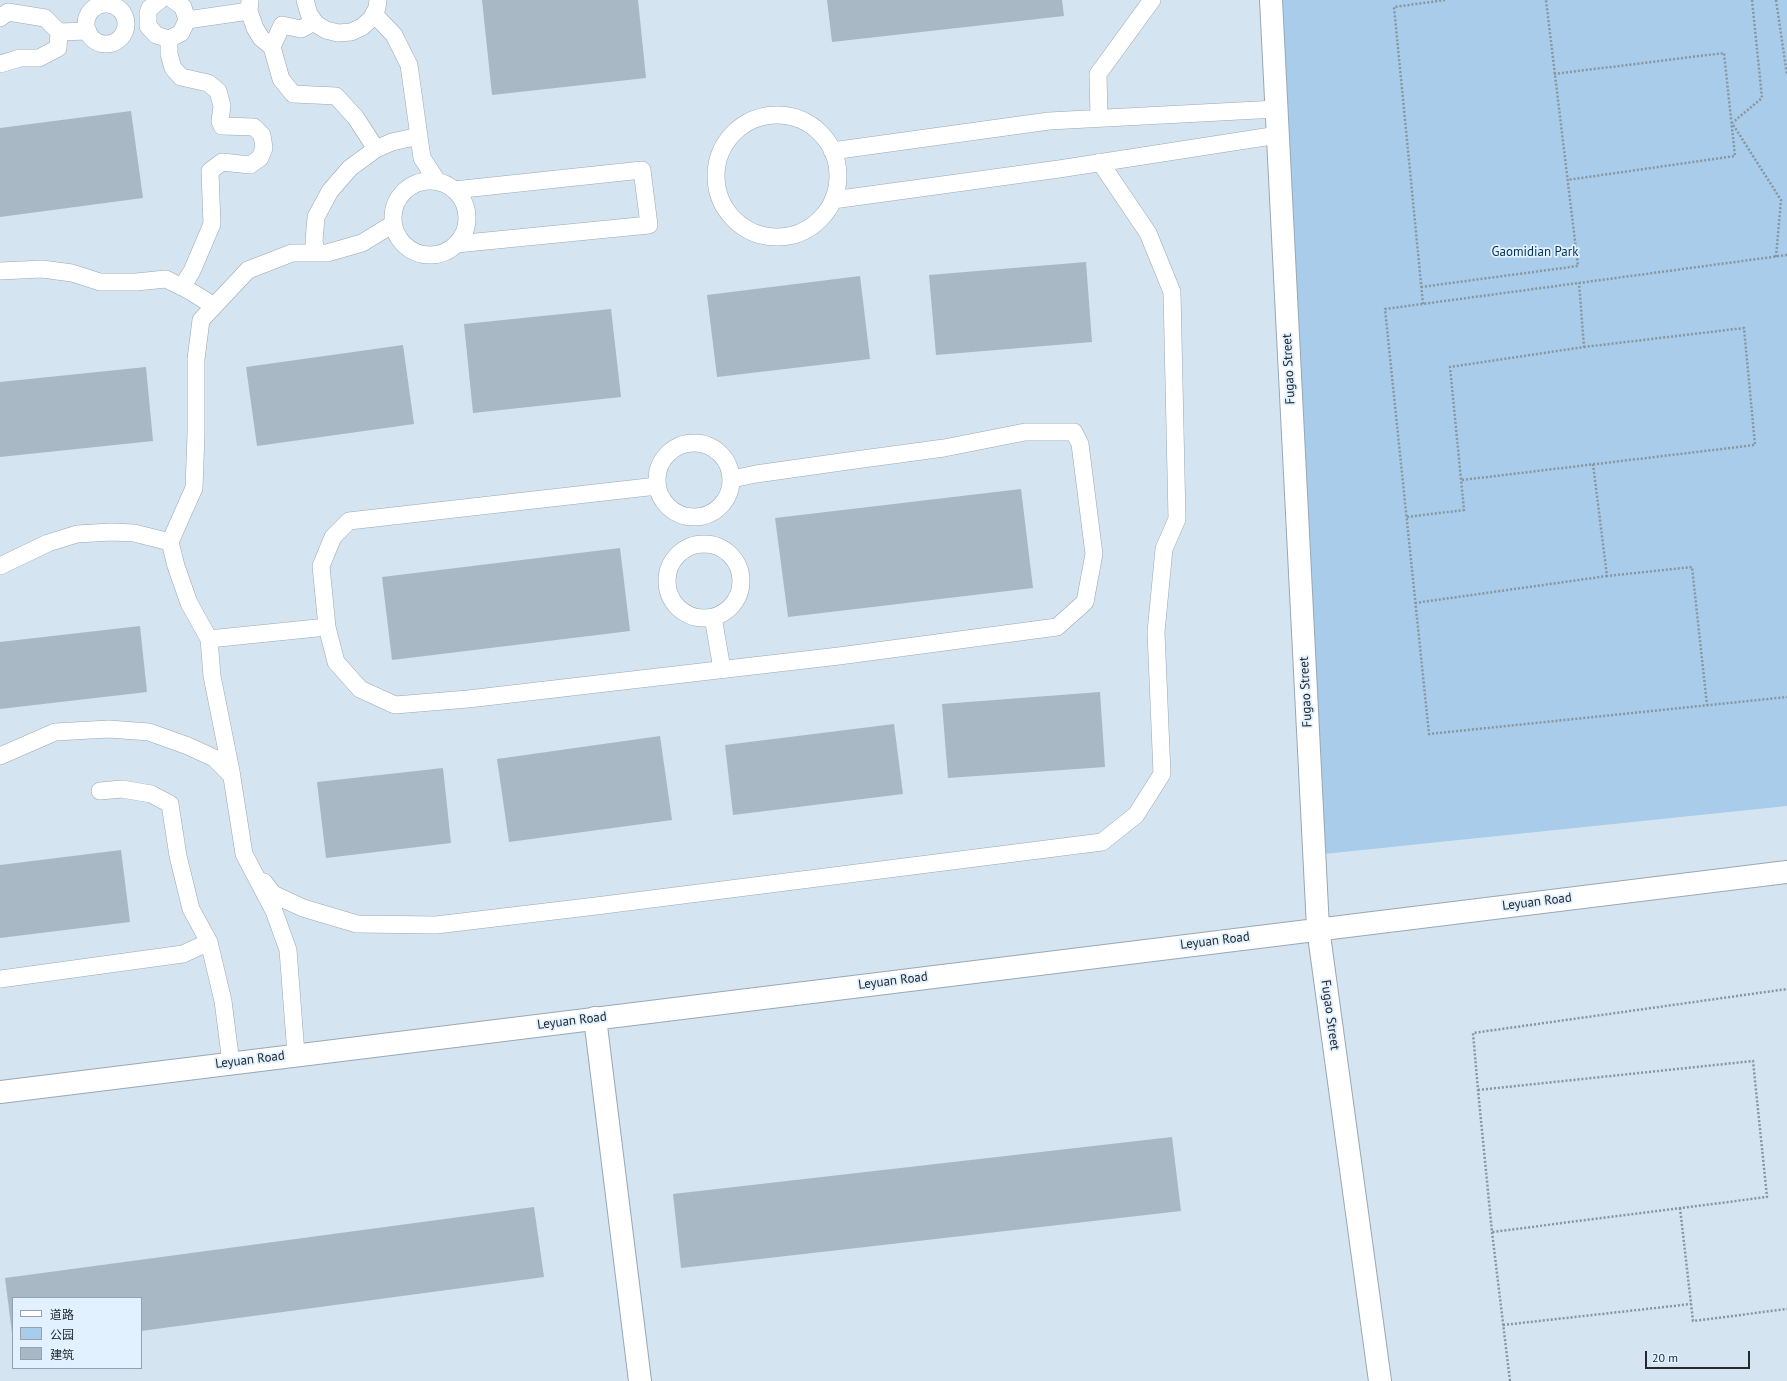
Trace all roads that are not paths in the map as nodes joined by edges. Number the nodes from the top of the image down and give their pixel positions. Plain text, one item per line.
1 (160, 0) edge
2 (173, 0) edge
3 (305, 0) edge
4 (1152, 0) edge
5 (1271, 0) edge
6 (250, 6) edge
7 (376, 7) edge
8 (0, 18) edge
9 (147, 20) junction
10 (187, 20) junction
11 (314, 22) junction
12 (126, 23) junction
13 (88, 31) junction
14 (59, 32) junction
15 (169, 39) junction
16 (272, 47) junction
17 (0, 64) edge
18 (1277, 109) junction
19 (1099, 118) junction
20 (1278, 135) junction
21 (420, 136) junction
22 (376, 149) junction
23 (832, 151) junction
24 (1100, 162) junction
25 (437, 181) junction
26 (454, 190) junction
27 (833, 200) junction
28 (393, 224) junction
29 (456, 244) junction
30 (316, 253) junction
31 (0, 272) edge
32 (182, 287) junction
33 (214, 306) junction
34 (732, 480) junction
35 (657, 486) junction
36 (696, 517) junction
37 (170, 542) junction
38 (699, 544) junction
39 (0, 566) edge
40 (713, 617) junction
41 (327, 627) junction
42 (209, 639) junction
43 (722, 669) junction
44 (0, 756) edge
45 (232, 776) junction
46 (100, 791) dead end
47 (244, 854) junction
48 (1787, 872) edge
49 (1318, 928) junction
50 (209, 942) junction
51 (0, 979) edge
52 (595, 1018) junction
53 (296, 1054) junction
54 (231, 1063) junction
55 (0, 1092) edge
56 (640, 1381) edge
57 (1380, 1381) edge

1 - 9 lane
2 - 10 lane
3 - 11 lane
4 - 19 lane
5 - 18 street, Fugao Street
6 - 10 lane
6 - 16 lane
7 - 11 lane
7 - 21 lane
8 - 14 lane
9 - 12 lane
9 - 15 lane
10 - 15 lane
11 - 16 lane
12 - 13 lane
12 - 13 lane
13 - 14 lane
14 - 17 lane
15 - 32 lane
16 - 22 lane
18 - 19 lane
18 - 20 street, Fugao Street
19 - 23 lane
20 - 24 lane
20 - 49 street, Fugao Street
21 - 22 lane
21 - 25 lane
22 - 30 lane
23 - 27 lane
23 - 27 lane
24 - 27 lane
24 - 47 lane
25 - 26 lane
25 - 28 lane
26 - 29 lane
26 - 29 lane
28 - 29 lane
28 - 30 lane
30 - 33 lane
31 - 32 lane
32 - 33 lane
33 - 37 lane
34 - 35 lane
34 - 36 lane
34 - 43 lane
35 - 36 lane
35 - 41 lane
36 - 38 lane
37 - 39 lane
37 - 42 lane
38 - 40 lane
38 - 40 lane
40 - 43 lane
41 - 42 lane
41 - 43 lane
42 - 45 lane
44 - 45 lane
45 - 47 lane
46 - 50 lane
47 - 53 lane
48 - 49 street, Leyuan Road
49 - 52 street, Leyuan Road
49 - 57 street, Fugao Street
50 - 51 lane
50 - 54 lane
52 - 53 street, Leyuan Road
52 - 56 street
53 - 54 street, Leyuan Road
54 - 55 street, Leyuan Road

